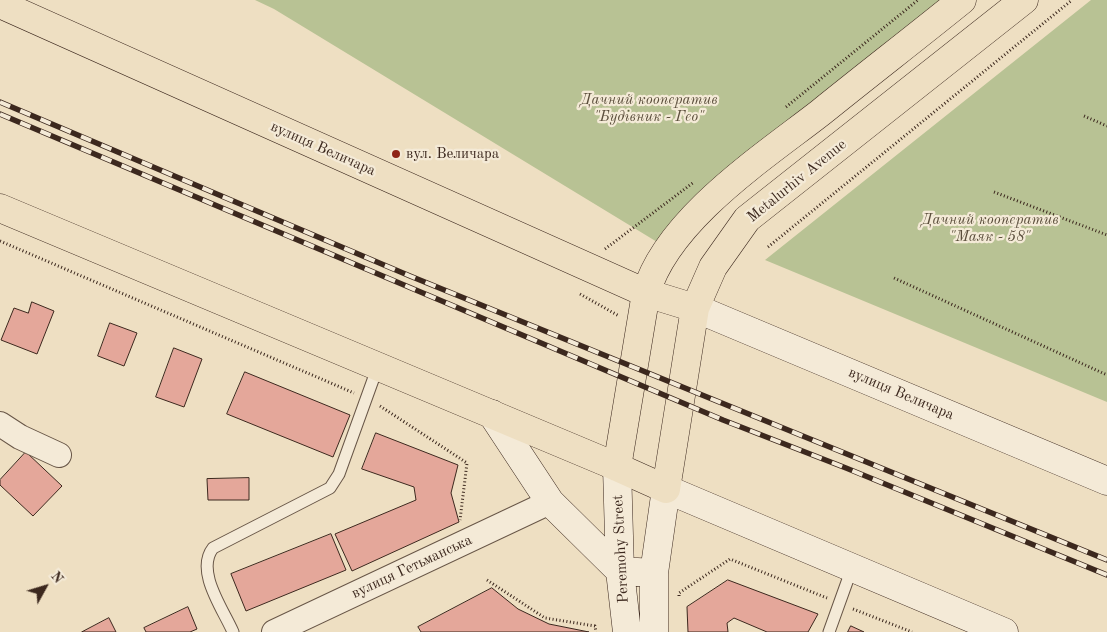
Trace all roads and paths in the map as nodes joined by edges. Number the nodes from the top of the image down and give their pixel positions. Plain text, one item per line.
1 (918, 0) edge
2 (962, 0) edge
3 (1024, 0) edge
4 (1072, 0) edge
5 (0, 4) edge
6 (783, 109) dead end
7 (1084, 116) dead end
8 (1107, 126) edge
9 (698, 178) dead end
10 (994, 192) dead end
11 (0, 208) edge
12 (1107, 235) edge
13 (0, 241) edge
14 (768, 247) dead end
15 (603, 250) dead end
16 (894, 278) dead end
17 (646, 293) junction
18 (695, 308) junction
19 (378, 366) junction
20 (1107, 375) edge
21 (368, 398) junction
22 (492, 414) junction
23 (0, 424) edge
24 (59, 455) dead end
25 (617, 466) junction
26 (1107, 481) edge
27 (666, 489) junction
28 (550, 502) junction
29 (460, 522) dead end
30 (852, 568) junction
31 (620, 571) junction
32 (654, 573) junction
33 (488, 580) dead end
34 (679, 602) dead end
35 (840, 603) junction
36 (995, 630) edge
37 (233, 632) edge
38 (274, 632) edge
39 (596, 632) edge
40 (627, 632) edge
41 (654, 632) edge
42 (829, 632) edge
43 (912, 632) edge

1 - 6 path
2 - 17 main road
3 - 18 main road, Metalurhiv Avenue
4 - 14 path
5 - 17 main road, вулиця Величара
7 - 8 path
9 - 15 path
10 - 12 path
11 - 19 main road
13 - 21 path
16 - 20 path
17 - 18 main road, вулиця Величара
17 - 25 main road
18 - 26 street, вулиця Величара
18 - 27 main road, Metalurhiv Avenue
19 - 21 lane
19 - 22 main road
21 - 29 path
21 - 37 lane
22 - 25 main road
22 - 28 street
23 - 24 street
25 - 27 main road
25 - 31 street, Peremohy Street
27 - 30 street
27 - 32 street, Peremohy Street
28 - 31 street
28 - 38 street, вулиця Гетьманська
30 - 35 lane
30 - 36 street
31 - 32 street
31 - 40 street, Peremohy Street
32 - 41 street, Peremohy Street
33 - 39 path
34 - 35 path
35 - 42 lane
35 - 43 path

